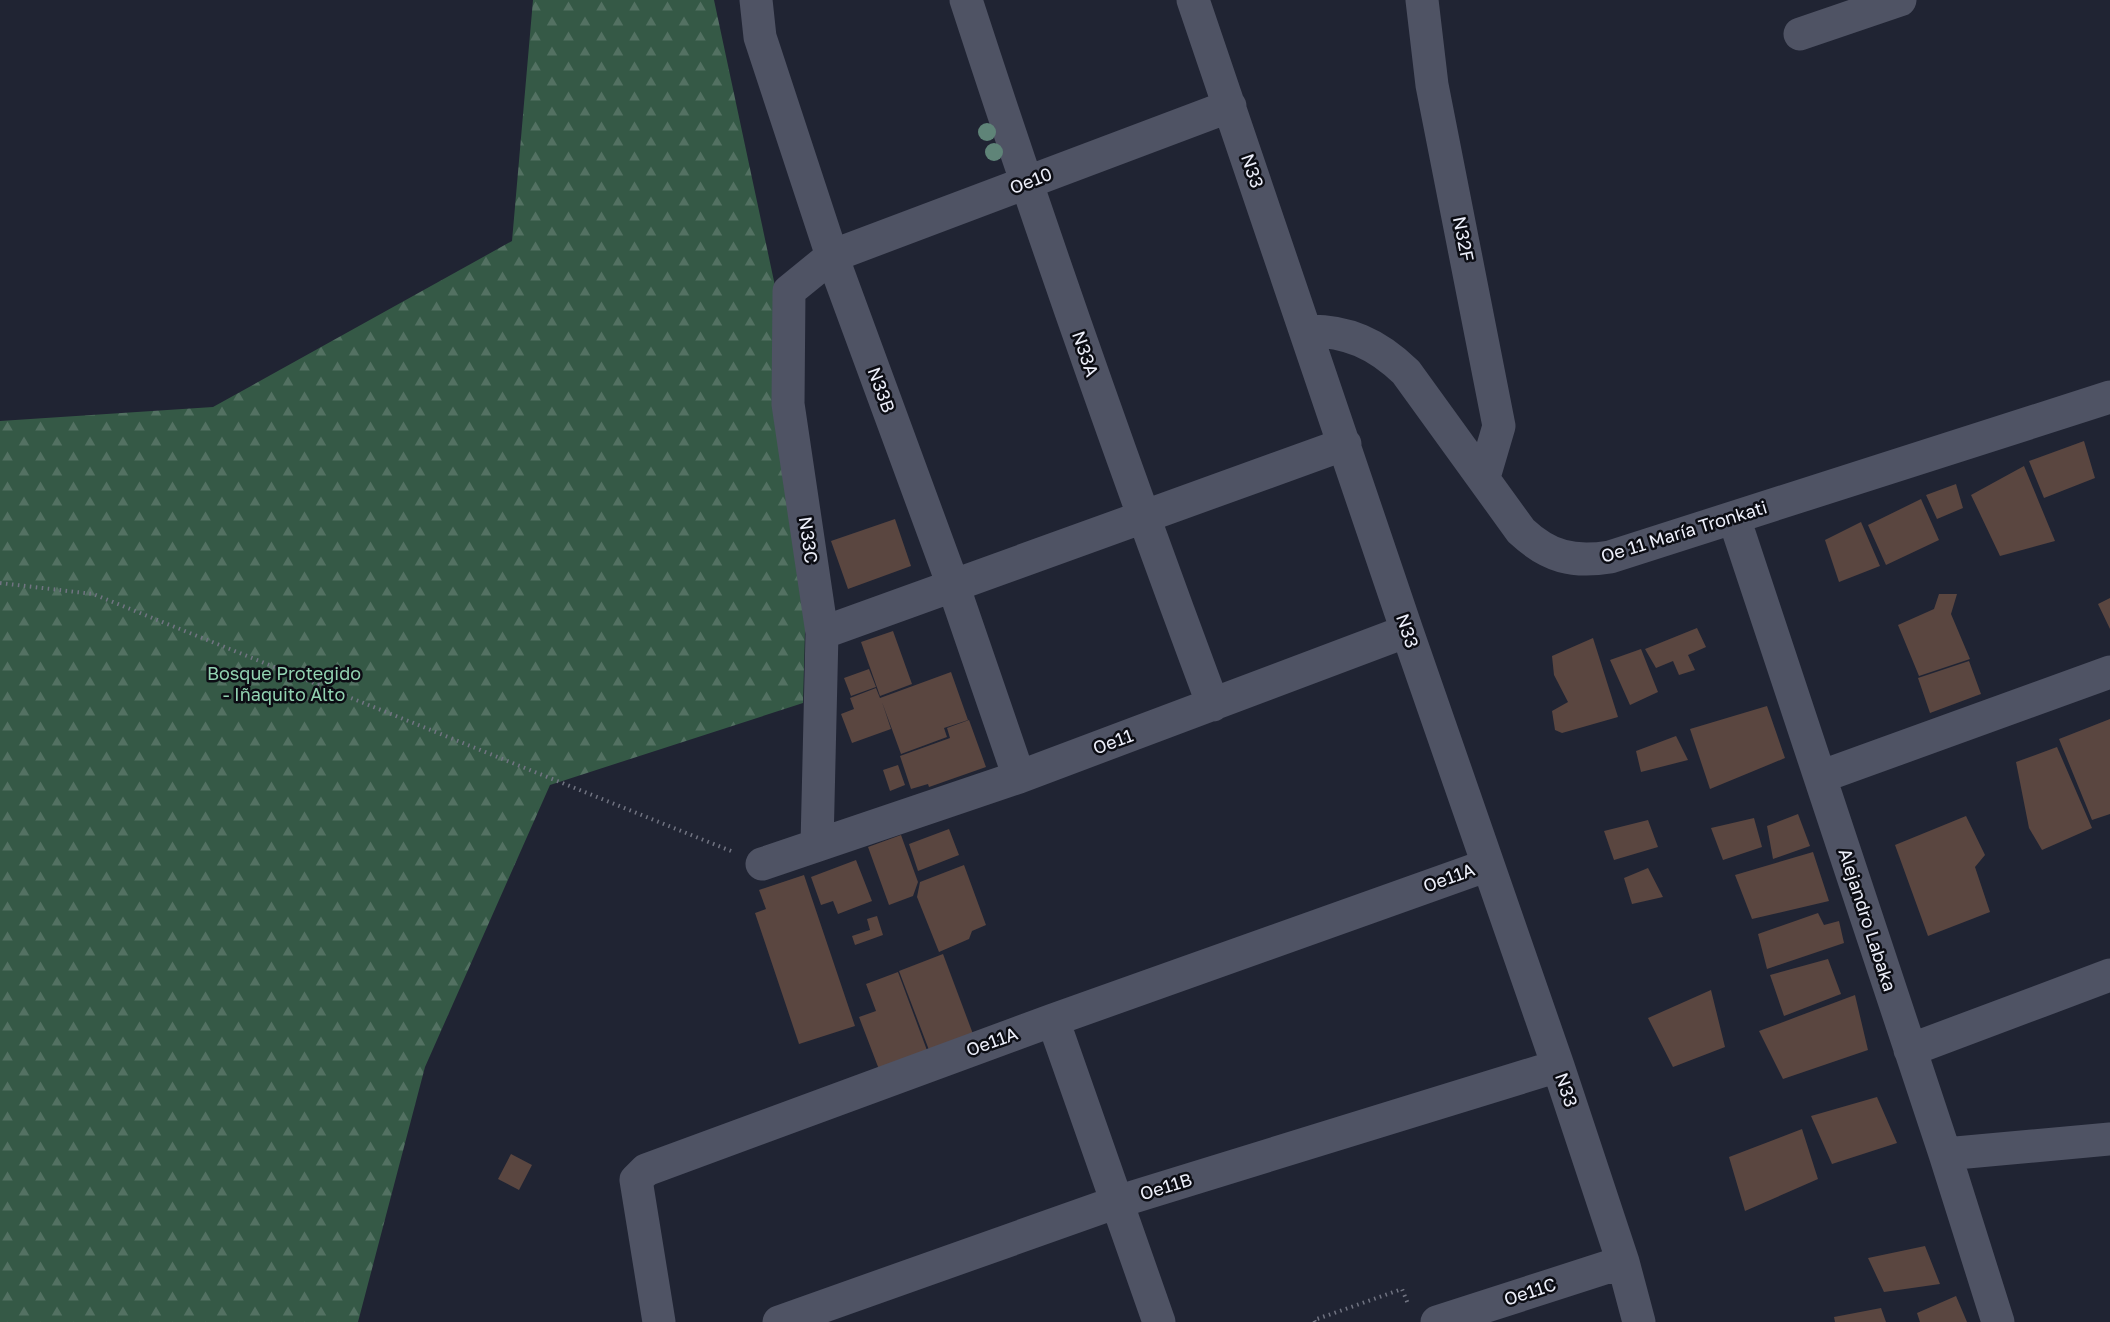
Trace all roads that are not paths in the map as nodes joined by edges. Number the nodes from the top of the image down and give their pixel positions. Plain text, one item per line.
1 (756, 0) edge
2 (966, 0) edge
3 (1193, 0) edge
4 (1422, 0) edge
5 (1900, 0) edge
6 (1800, 34) dead end
7 (1230, 106) junction
8 (1025, 183) junction
9 (832, 256) junction
10 (1306, 331) junction
11 (2110, 397) edge
12 (1345, 444) junction
13 (1484, 477) junction
14 (1142, 516) junction
15 (1734, 518) junction
16 (952, 585) junction
17 (1407, 631) junction
18 (822, 633) junction
19 (2110, 672) edge
20 (1213, 705) junction
21 (1019, 777) junction
22 (1820, 777) junction
23 (817, 845) junction
24 (762, 864) road end
25 (1488, 865) junction
26 (2110, 975) edge
27 (1053, 1020) junction
28 (1910, 1050) junction
29 (1558, 1066) junction
30 (2110, 1139) edge
31 (1945, 1154) junction
32 (1117, 1202) junction
33 (1623, 1262) junction
34 (659, 1322) edge
35 (779, 1322) edge
36 (1159, 1322) edge
37 (1437, 1322) edge
38 (1639, 1322) edge
39 (1998, 1322) edge

1 - 9 street, N33B
2 - 8 street, N33A
3 - 7 street, N33
4 - 13 street, N32F
5 - 6 street
7 - 8 street, Oe10
7 - 10 street, N33
8 - 9 street, Oe10
8 - 14 street, N33A
9 - 16 street, N33B
9 - 18 street, N33C
10 - 12 street, N33
10 - 13 street, Oe 11 María Tronkati
11 - 15 street, Oe 11 María Tronkati
12 - 14 street
12 - 17 street, N33
13 - 15 street, Oe 11 María Tronkati
14 - 16 street
14 - 20 street, N33A
15 - 22 street, Alejandro Labaka
16 - 18 street
16 - 21 street, N33B
17 - 20 street, Oe11
17 - 25 street, N33
18 - 23 street, N33C
19 - 22 street
20 - 21 street, Oe11
21 - 23 street, Oe11
22 - 28 street, Alejandro Labaka
23 - 24 street, Oe11
25 - 27 street, Oe11A
25 - 29 street, N33
26 - 28 street
27 - 32 street
27 - 34 street, Oe11A
28 - 31 street, Alejandro Labaka
29 - 32 street, Oe11B
29 - 33 street, N33
30 - 31 street
31 - 39 street, Alejandro Labaka
32 - 35 street, Oe11B
32 - 36 street
33 - 37 street, Oe11C
33 - 38 street, N33

